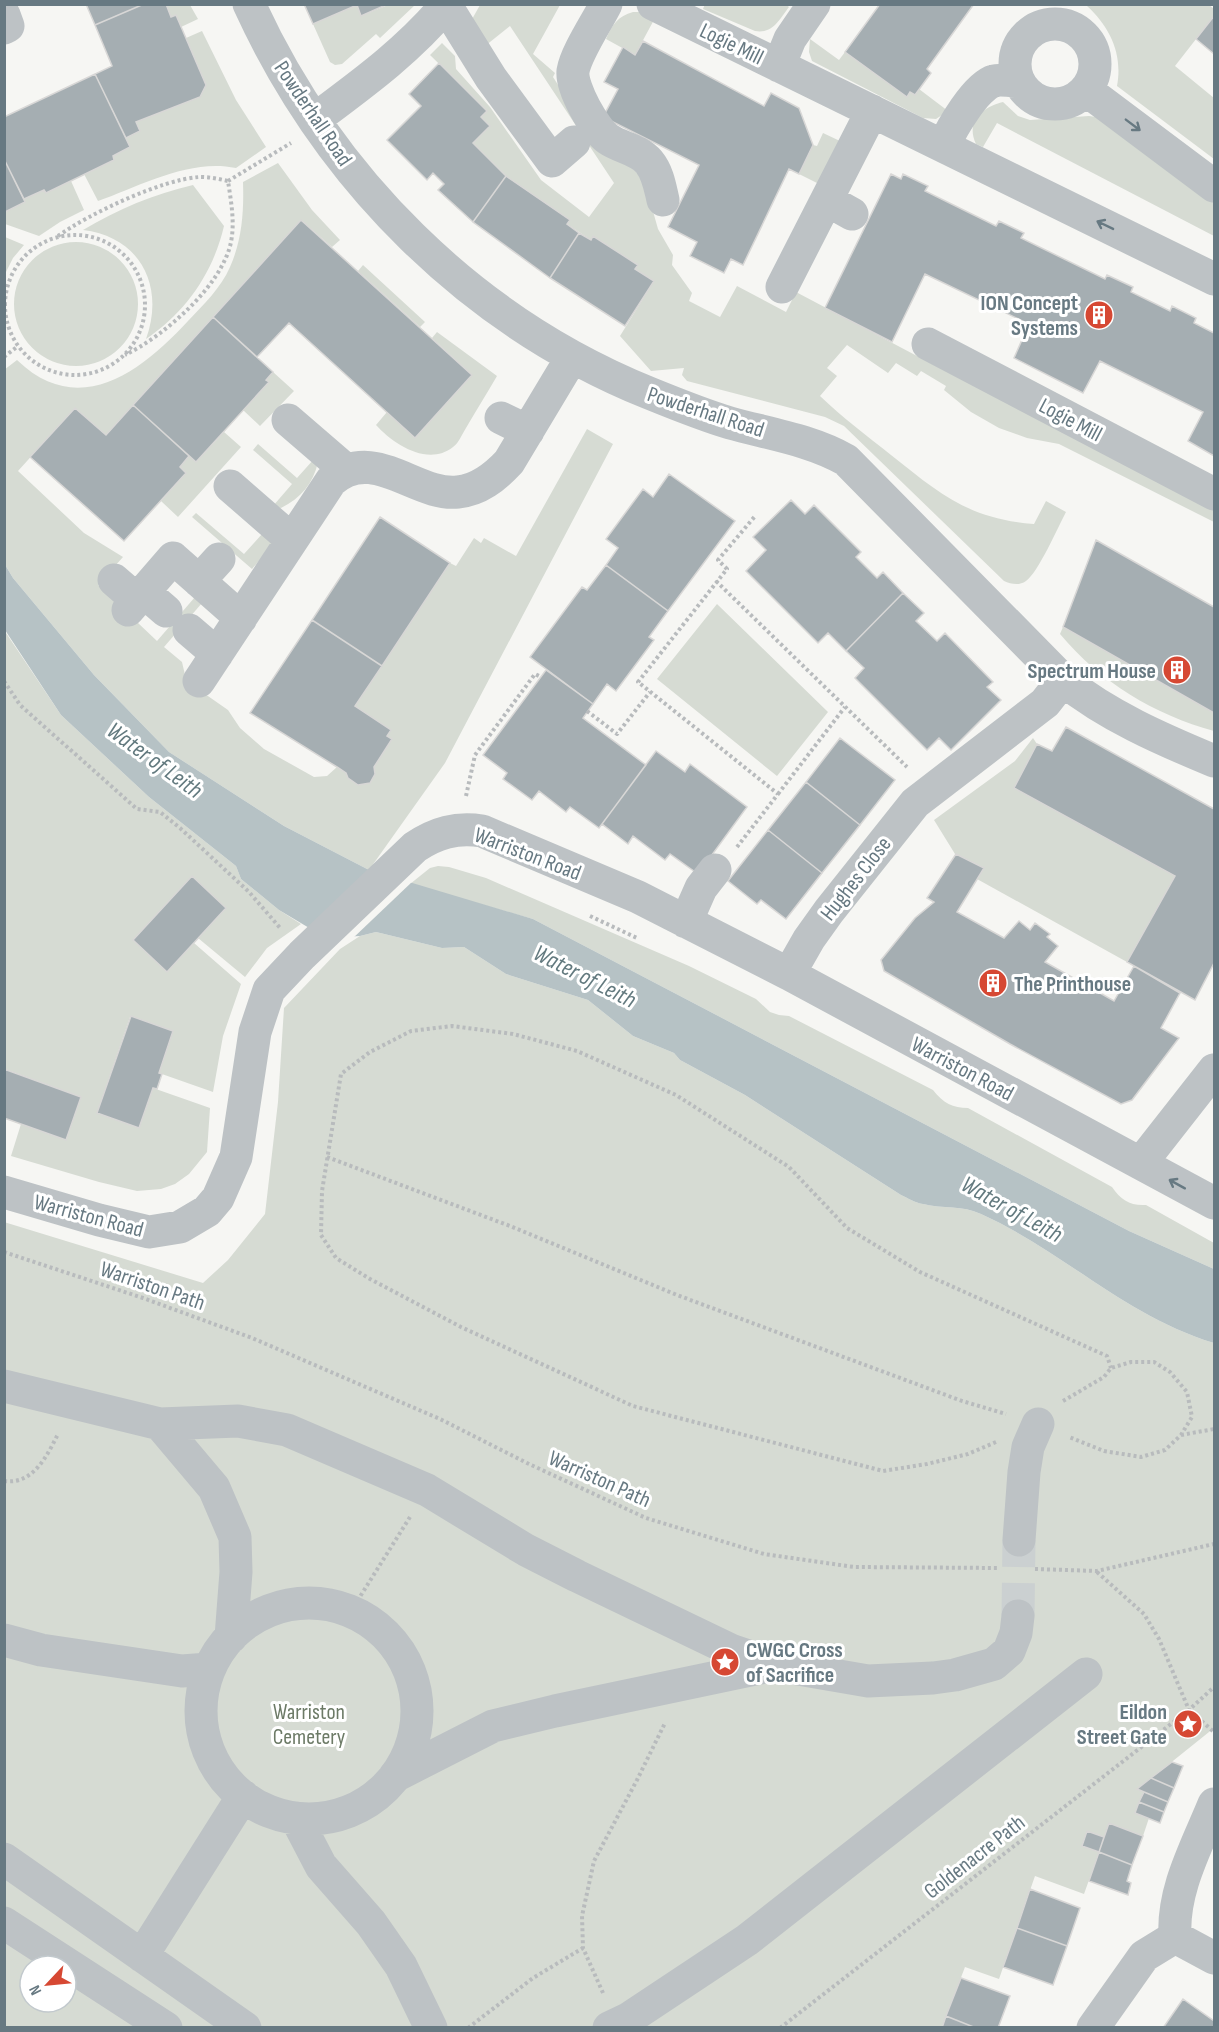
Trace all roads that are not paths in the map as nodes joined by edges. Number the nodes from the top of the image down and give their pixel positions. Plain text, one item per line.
1 (249, 4) edge
2 (606, 4) edge
3 (652, 4) edge
4 (814, 4) edge
5 (446, 5) edge
6 (1057, 14) edge
7 (779, 66) junction
8 (1018, 81) junction
9 (1086, 90) junction
10 (872, 111) junction
11 (317, 122) junction
12 (573, 142) dead end
13 (944, 146) junction
14 (1215, 186) edge
15 (663, 200) dead end
16 (1215, 279) edge
17 (782, 287) dead end
18 (928, 344) dead end
19 (572, 357) junction
20 (300, 430) dead end
21 (346, 470) junction
22 (1215, 494) edge
23 (243, 499) dead end
24 (292, 540) junction
25 (241, 618) junction
26 (217, 654) junction
27 (1063, 680) junction
28 (199, 681) dead end
29 (1215, 761) edge
30 (726, 860) road end
31 (686, 922) junction
32 (789, 974) junction
33 (1215, 1070) edge
34 (1141, 1163) junction
35 (4, 1192) edge
36 (1215, 1203) edge
37 (4, 1386) edge
38 (159, 1424) junction
39 (1038, 1424) road end
40 (1019, 1559) tunnel mouth
41 (1018, 1616) tunnel mouth
42 (231, 1637) junction
43 (4, 1640) edge
44 (775, 1665) junction
45 (1086, 1674) dead end
46 (198, 1679) junction
47 (395, 1776) junction
48 (243, 1796) junction
49 (1215, 1804) edge
50 (296, 1818) junction
51 (4, 1859) edge
52 (4, 1923) edge
53 (1175, 1937) junction
54 (141, 1956) junction
55 (1215, 1958) edge
56 (611, 2026) edge
57 (166, 2028) edge
58 (245, 2028) edge
59 (431, 2028) edge
60 (1093, 2028) edge

1 - 11 street, Powderhall Road
2 - 15 street
3 - 7 street, Logie Mill
4 - 7 street, Logie Mill
5 - 11 street
5 - 12 street
6 - 8 street
6 - 9 street
7 - 10 street, Logie Mill
8 - 9 street
8 - 13 street
9 -> 14 street
10 - 13 street, Logie Mill
10 - 17 street
11 - 19 street, Powderhall Road
16 -> 13 street, Logie Mill
18 - 22 street, Logie Mill
19 - 21 street
19 - 27 street, Powderhall Road
20 - 21 street
21 - 24 street
23 - 24 street
24 - 25 street
25 - 26 street
25 - 26 street
26 - 28 street
27 - 29 street, Powderhall Road
27 - 32 street, Hughes Close
30 - 31 street
31 - 32 street, Warriston Road
31 - 35 street, Warriston Road
32 - 34 street, Warriston Road
33 - 34 street
36 -> 34 street, Warriston Road
37 - 38 street
38 - 42 street
38 - 44 street
39 - 40 street
41 - 44 street
42 - 46 street
42 - 47 street
43 - 46 street
44 - 47 street
45 - 56 street
46 - 48 street
47 - 50 street
48 - 50 street
48 - 54 street
49 - 53 street
50 - 59 street
51 - 54 street
52 - 57 street
53 - 55 street
53 - 60 street
54 - 58 street

